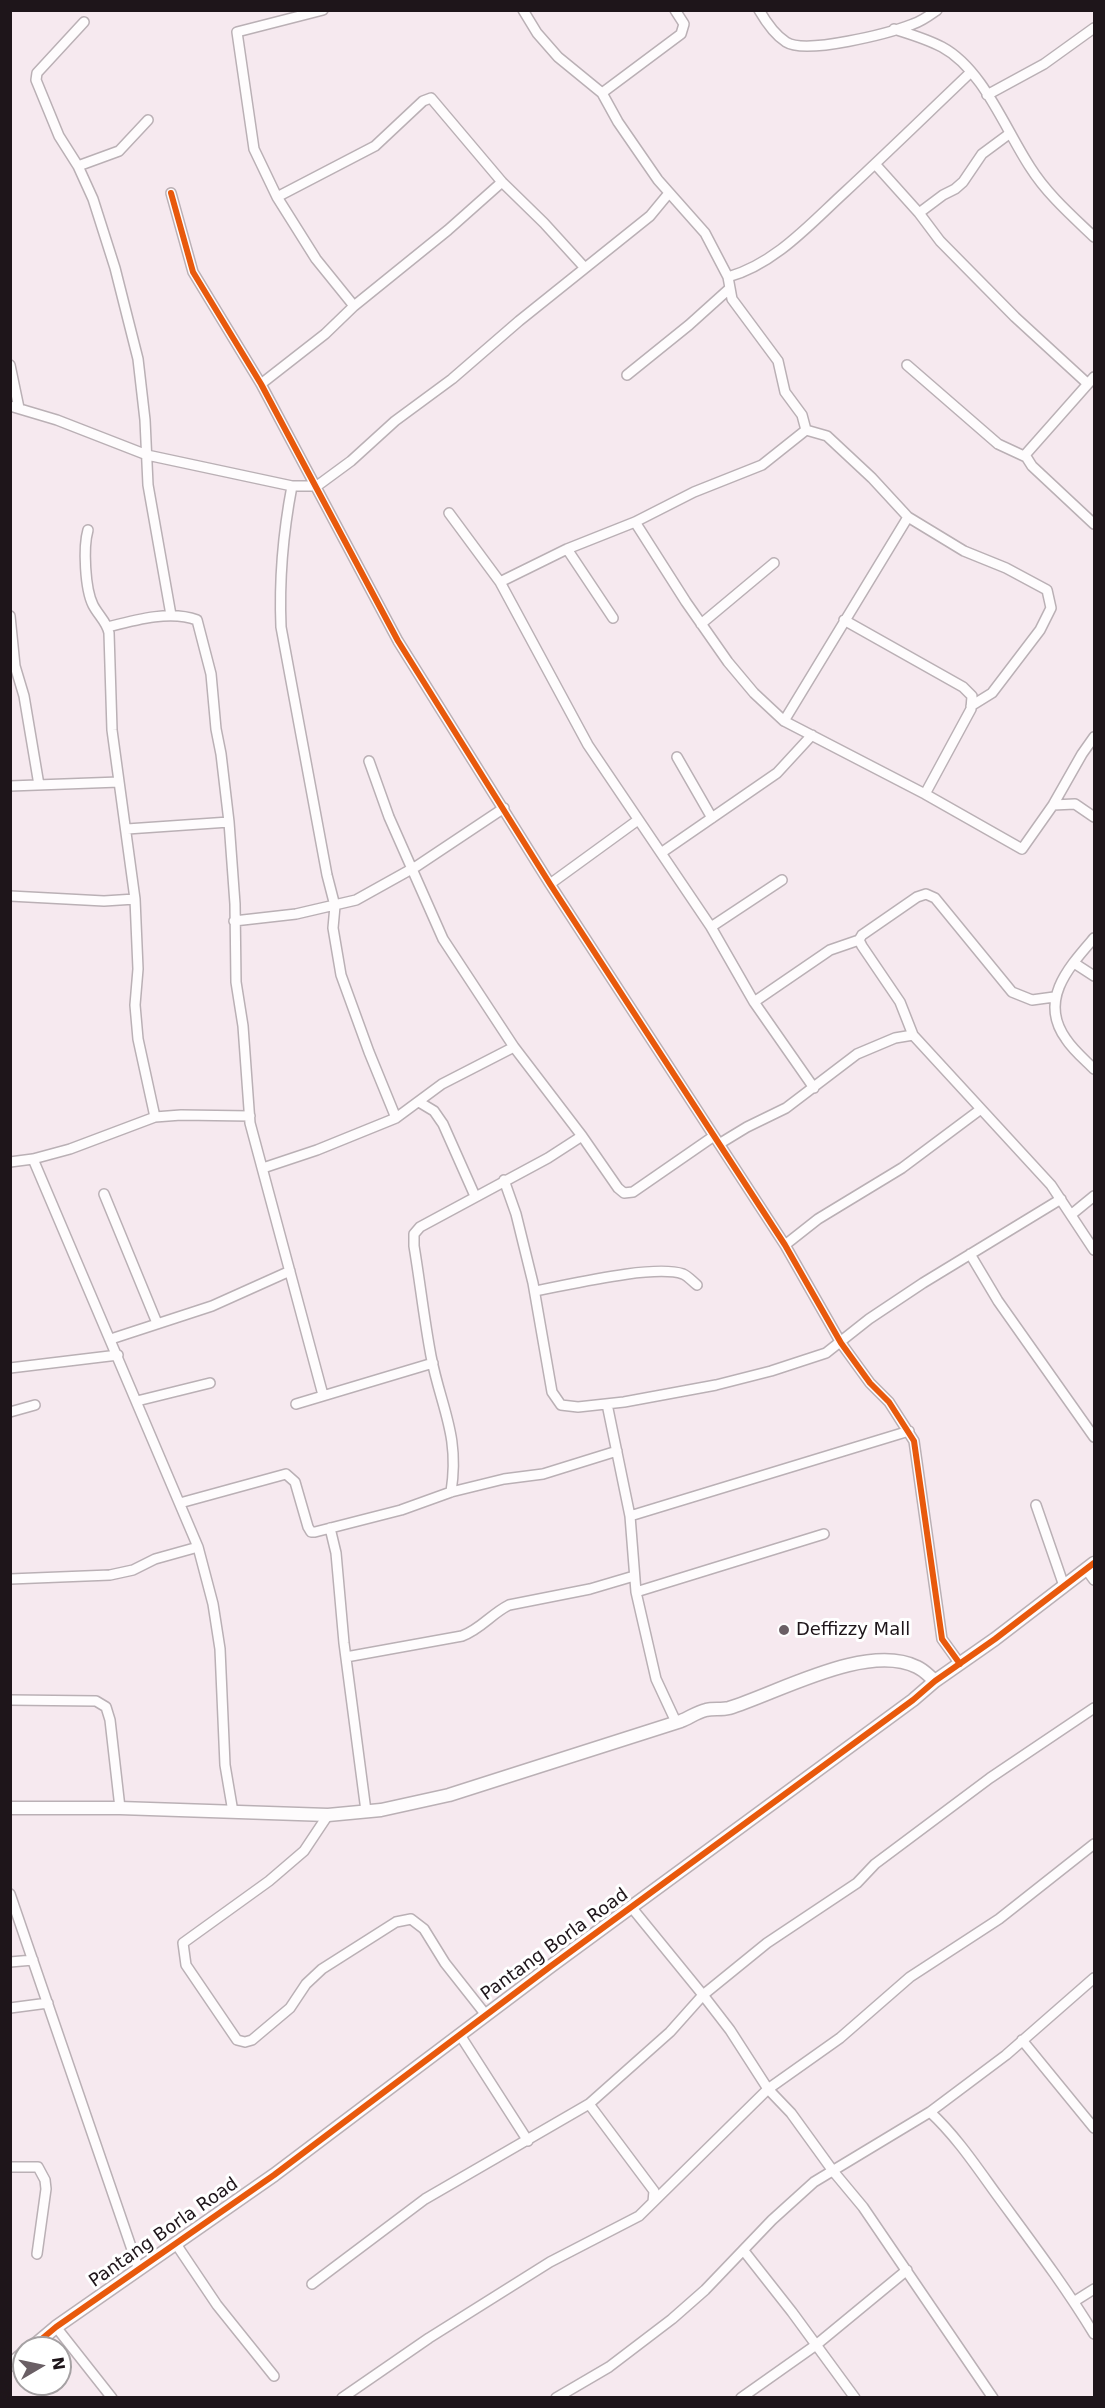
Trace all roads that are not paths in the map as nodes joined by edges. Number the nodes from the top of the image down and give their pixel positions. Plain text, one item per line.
1 (323, 10) edge
2 (523, 10) edge
3 (675, 10) edge
4 (759, 10) edge
5 (937, 10) edge
6 (84, 22) dead end
7 (1095, 28) edge
8 (894, 29) junction
9 (971, 72) junction
10 (602, 93) junction
11 (987, 95) junction
12 (148, 120) dead end
13 (1009, 134) junction
14 (875, 164) junction
15 (78, 166) junction
16 (502, 182) junction
17 (171, 193) dead end
18 (669, 193) junction
19 (277, 197) junction
20 (919, 213) junction
21 (1095, 237) edge
22 (585, 268) junction
23 (728, 277) junction
24 (729, 290) junction
25 (354, 306) junction
26 (10, 365) edge
27 (907, 365) dead end
28 (627, 375) dead end
29 (1091, 380) edge
30 (261, 384) junction
31 (15, 407) edge
32 (806, 430) junction
33 (147, 455) junction
34 (1026, 457) junction
35 (292, 486) junction
36 (317, 486) junction
37 (449, 513) dead end
38 (908, 517) junction
39 (635, 522) junction
40 (1095, 524) edge
41 (88, 530) dead end
42 (567, 549) junction
43 (774, 563) dead end
44 (500, 582) junction
45 (171, 615) junction
46 (10, 616) edge
47 (613, 618) dead end
48 (844, 620) junction
49 (701, 624) junction
50 (108, 627) junction
51 (971, 706) junction
52 (784, 721) junction
53 (812, 735) junction
54 (1095, 736) edge
55 (677, 758) dead end
56 (369, 762) dead end
57 (119, 782) junction
58 (39, 784) junction
59 (10, 786) edge
60 (925, 794) junction
61 (1053, 805) junction
62 (504, 808) junction
63 (1095, 817) edge
64 (712, 818) junction
65 (638, 820) junction
66 (228, 822) junction
67 (127, 829) junction
68 (661, 853) junction
69 (412, 869) junction
70 (782, 880) dead end
71 (550, 884) junction
72 (10, 896) edge
73 (135, 899) junction
74 (334, 906) junction
75 (234, 921) junction
76 (711, 927) junction
77 (1095, 938) edge
78 (859, 940) junction
79 (1074, 963) junction
80 (1095, 976) edge
81 (1054, 997) junction
82 (754, 1002) junction
83 (913, 1035) junction
84 (513, 1047) junction
85 (1095, 1069) edge
86 (814, 1088) junction
87 (419, 1102) junction
88 (981, 1109) junction
89 (250, 1116) junction
90 (155, 1117) junction
91 (396, 1118) junction
92 (582, 1136) junction
93 (716, 1140) junction
94 (33, 1159) junction
95 (10, 1162) edge
96 (263, 1168) junction
97 (504, 1180) junction
98 (104, 1194) dead end
99 (475, 1196) junction
100 (1095, 1196) edge
101 (1061, 1199) junction
102 (1072, 1214) junction
103 (785, 1245) junction
104 (1095, 1250) edge
105 (970, 1254) junction
106 (290, 1271) junction
107 (698, 1285) dead end
108 (535, 1291) junction
109 (157, 1323) junction
110 (111, 1339) junction
111 (841, 1343) junction
112 (118, 1355) junction
113 (433, 1363) junction
114 (10, 1368) edge
115 (210, 1383) dead end
116 (323, 1395) junction
117 (137, 1401) junction
118 (296, 1404) dead end
119 (607, 1404) junction
120 (35, 1405) dead end
121 (10, 1412) edge
122 (909, 1431) junction
123 (1095, 1437) edge
124 (617, 1451) junction
125 (451, 1492) junction
126 (180, 1503) junction
127 (1036, 1505) dead end
128 (630, 1516) junction
129 (330, 1528) junction
130 (824, 1534) dead end
131 (198, 1547) junction
132 (1090, 1566) edge
133 (634, 1576) junction
134 (10, 1579) edge
135 (1095, 1580) edge
136 (1064, 1586) junction
137 (636, 1592) junction
138 (346, 1657) junction
139 (960, 1664) junction
140 (935, 1681) junction
141 (10, 1700) edge
142 (1095, 1708) edge
143 (676, 1722) junction
144 (10, 1808) edge
145 (120, 1808) junction
146 (366, 1811) junction
147 (233, 1812) junction
148 (328, 1815) junction
149 (1095, 1844) edge
150 (11, 1896) edge
151 (632, 1908) junction
152 (33, 1960) junction
153 (10, 1962) edge
154 (1095, 1978) edge
155 (703, 1995) junction
156 (48, 2003) junction
157 (10, 2008) edge
158 (486, 2015) junction
159 (460, 2035) junction
160 (1022, 2040) junction
161 (768, 2089) junction
162 (589, 2104) junction
163 (930, 2112) junction
164 (1095, 2128) edge
165 (528, 2140) junction
166 (10, 2167) edge
167 (833, 2171) junction
168 (653, 2202) junction
169 (176, 2244) junction
170 (744, 2252) junction
171 (37, 2254) dead end
172 (139, 2270) junction
173 (907, 2270) junction
174 (312, 2284) dead end
175 (1095, 2289) edge
176 (1075, 2301) junction
177 (56, 2327) junction
178 (1095, 2334) edge
179 (45, 2336) edge
180 (816, 2345) junction
181 (274, 2376) dead end
182 (112, 2397) edge
183 (342, 2397) edge
184 (556, 2397) edge
185 (741, 2397) edge
186 (855, 2397) edge
187 (993, 2397) edge

1 - 19 street
2 - 10 street
3 - 10 street
4 - 8 street
5 - 8 street
6 - 15 street
7 - 11 street
8 - 9 street
9 - 11 street
9 - 14 street
10 - 18 street
11 - 13 street
12 - 15 street
13 - 20 street
13 - 21 street
14 - 20 street
14 - 23 street
15 - 33 street
16 - 19 street
16 - 22 street
16 - 25 street
17 - 30 street
18 - 22 street
18 - 23 street
19 - 25 street
20 - 29 street
22 - 36 street
23 - 24 street
24 - 28 street
24 - 32 street
25 - 30 street
26 - 31 street
27 - 34 street
29 - 34 street
30 - 36 street
31 - 33 street
32 - 38 street
32 - 39 street
33 - 35 street
33 - 45 street
34 - 40 street
35 - 36 street
35 - 74 street
36 - 62 street
37 - 44 street
38 - 48 street
38 - 51 street
39 - 42 street
39 - 49 street
41 - 50 street
42 - 44 street
42 - 47 street
43 - 49 street
44 - 65 street
45 - 50 street
45 - 66 street
46 - 58 street
48 - 51 street
48 - 52 street
49 - 52 street
50 - 57 street
51 - 60 street
52 - 53 street
53 - 60 street
53 - 64 street
54 - 61 street
55 - 64 street
56 - 69 street
57 - 58 street
57 - 67 street
58 - 59 street
60 - 61 street
61 - 63 street
62 - 69 street
62 - 71 street
64 - 68 street
65 - 68 street
65 - 71 street
66 - 67 street
66 - 75 street
67 - 73 street
68 - 76 street
69 - 74 street
69 - 84 street
70 - 76 street
71 - 93 street
72 - 73 street
73 - 90 street
74 - 75 street
74 - 91 street
75 - 89 street
76 - 82 street
77 - 79 street
78 - 81 street
78 - 82 street
78 - 83 street
79 - 80 street
79 - 81 street
81 - 85 street
82 - 86 street
83 - 86 street
83 - 88 street
84 - 87 street
84 - 92 street
86 - 93 street
87 - 91 street
87 - 99 street
88 - 101 street
88 - 103 street
89 - 90 street
89 - 96 street
90 - 94 street
91 - 96 street
92 - 93 street
92 - 97 street
93 - 103 street
94 - 95 street
94 - 110 street
96 - 106 street
97 - 99 street
97 - 108 street
98 - 109 street
99 - 113 street
100 - 102 street
101 - 102 street
101 - 105 street
102 - 104 street
103 - 111 street
105 - 111 street
105 - 123 street
106 - 109 street
106 - 116 street
107 - 108 street
108 - 119 street
109 - 110 street
110 - 112 street
111 - 119 street
111 - 122 street
112 - 114 street
112 - 117 street
113 - 116 street
113 - 125 street
115 - 117 street
116 - 118 street
117 - 126 street
119 - 124 street
120 - 121 street
122 - 128 street
122 - 139 street
124 - 125 street
124 - 128 street
125 - 129 street
126 - 129 street
126 - 131 street
127 - 136 street
128 - 133 street
129 - 138 street
130 - 137 street
131 - 134 street
131 - 147 street
132 - 135 street
132 - 136 street, Pantang Borla Road
133 - 137 street
133 - 138 street
136 - 139 street, Pantang Borla Road
137 - 143 street
138 - 146 street
139 - 140 street, Pantang Borla Road
140 - 143 street
140 - 151 street, Pantang Borla Road
141 - 145 street
142 - 155 street
143 - 146 street
144 - 145 street
145 - 147 street
146 - 148 street
147 - 148 street
148 - 158 street
149 - 161 street
150 - 152 street
151 - 155 street
151 - 158 street, Pantang Borla Road
152 - 153 street
152 - 156 street
154 - 160 street
155 - 161 street
155 - 162 street
156 - 157 street
156 - 172 street
158 - 159 street, Pantang Borla Road
159 - 165 street
159 - 169 street, Pantang Borla Road
160 - 163 street
160 - 164 street
161 - 167 street
161 - 168 street
162 - 165 street
162 - 168 street
163 - 167 street
163 - 176 street
165 - 174 street
166 - 171 street
167 - 170 street
167 - 173 street
168 - 183 street
169 - 172 street, Pantang Borla Road
169 - 181 street
170 - 180 street
170 - 184 street
172 - 177 street, Pantang Borla Road
173 - 180 street
173 - 187 street
175 - 176 street
176 - 178 street
177 - 179 street, Pantang Borla Road
177 - 182 street
180 - 185 street
180 - 186 street

